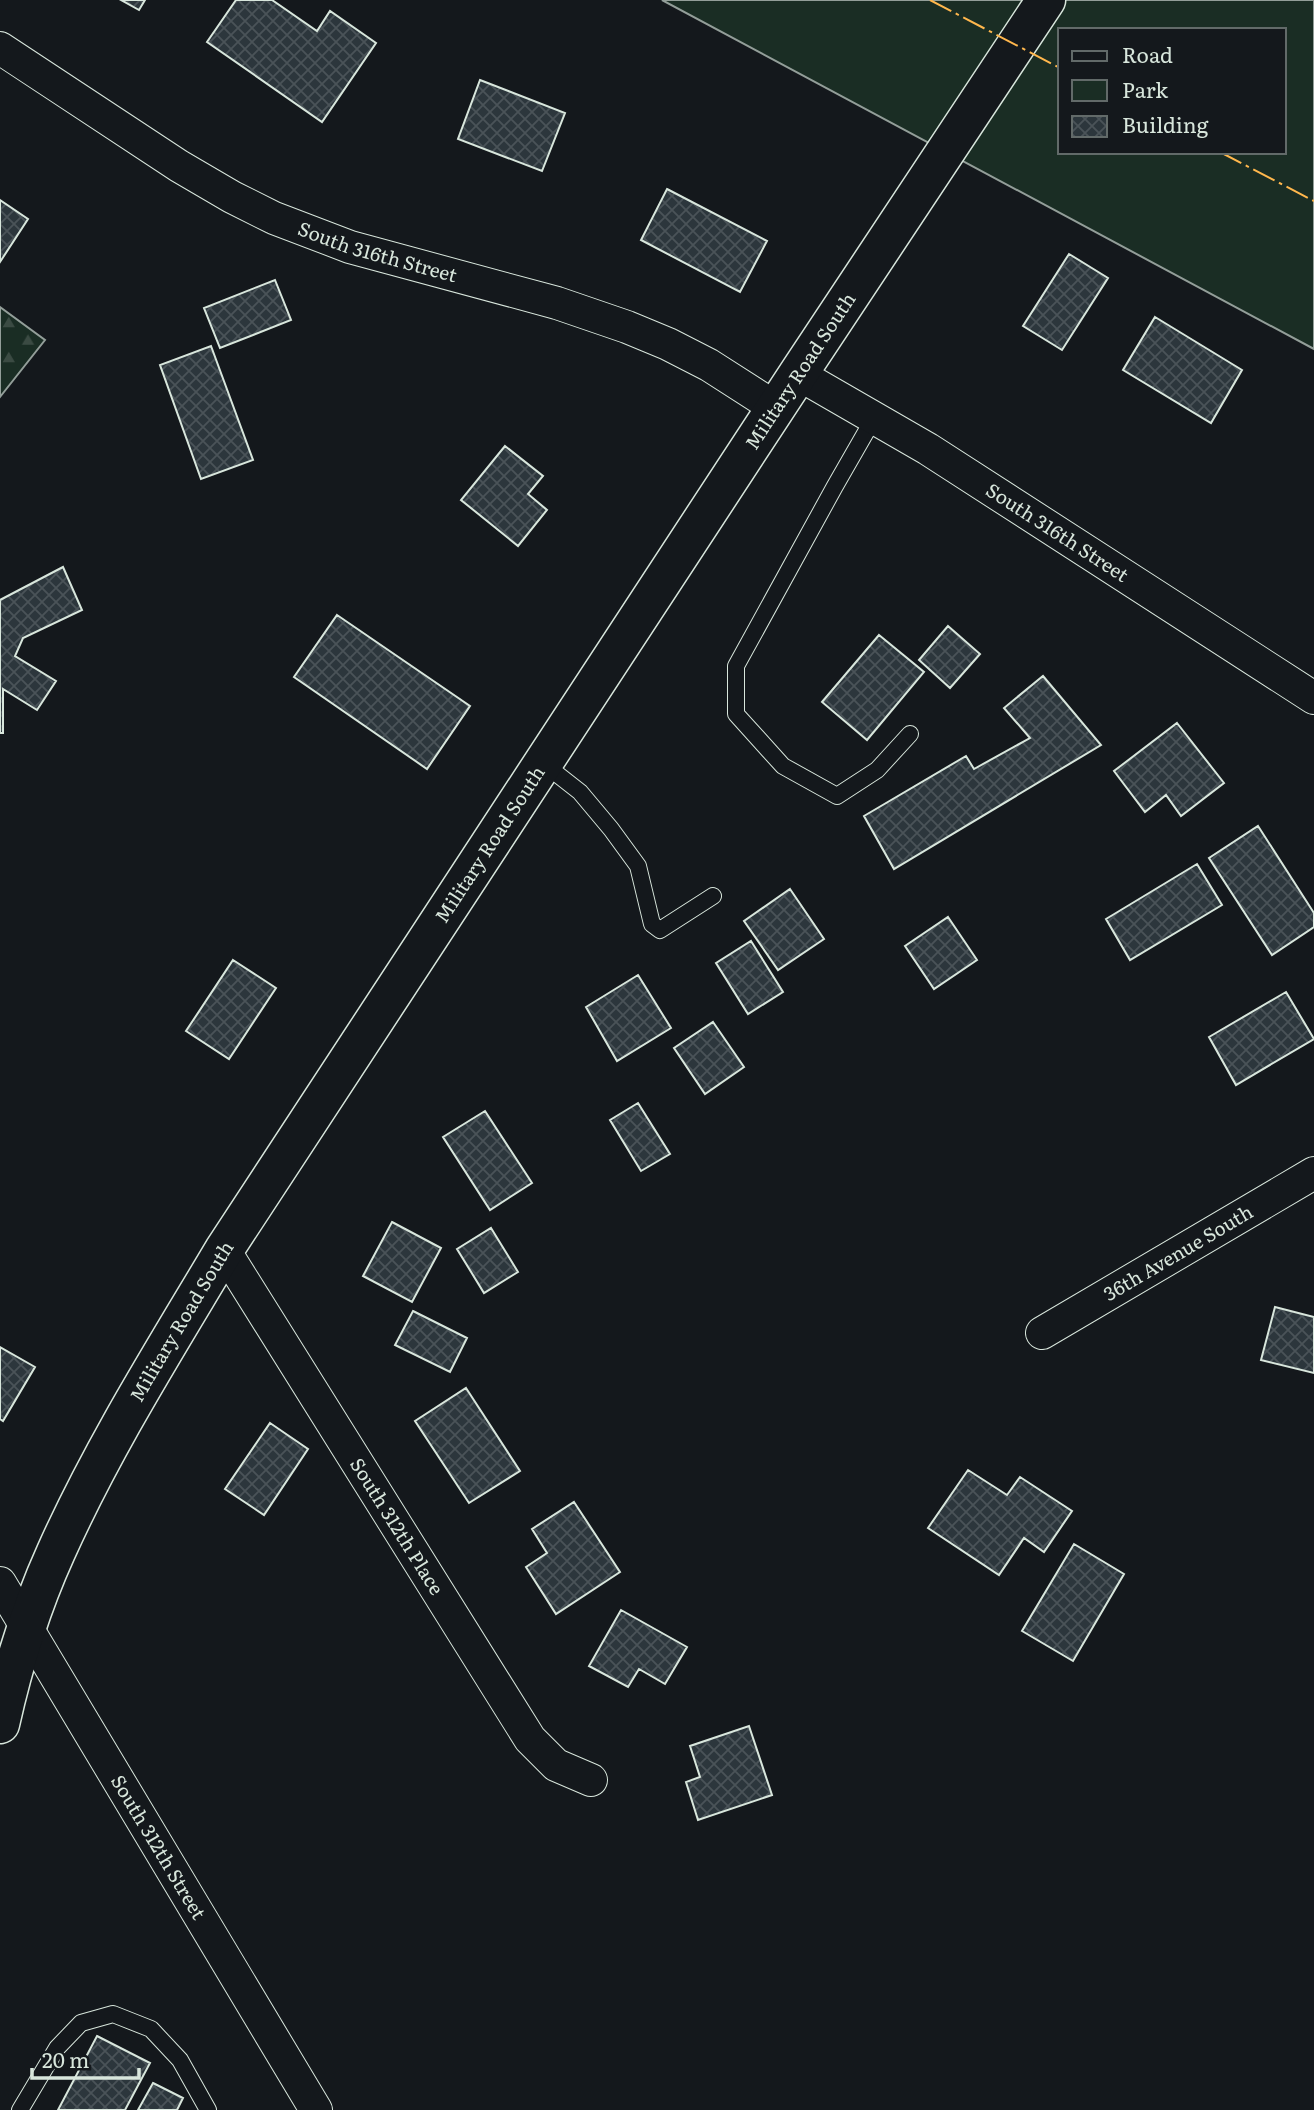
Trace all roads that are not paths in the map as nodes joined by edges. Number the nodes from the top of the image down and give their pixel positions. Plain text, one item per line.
1 (1046, 0) edge
2 (0, 48) edge
3 (798, 374) junction
4 (776, 408) junction
5 (874, 418) junction
6 (1314, 698) edge
7 (910, 734) dead end
8 (543, 763) junction
9 (713, 896) dead end
10 (1314, 1173) edge
11 (224, 1250) junction
12 (1042, 1333) dead end
13 (0, 1583) edge
14 (26, 1627) junction
15 (0, 1724) edge
16 (591, 1780) dead end
17 (20, 2110) edge
18 (208, 2110) edge
19 (316, 2110) edge

1 - 3 main road, Military Road South
2 - 4 street, South 316th Street
3 - 4 main road, Military Road South
3 - 5 street, South 316th Street
4 - 8 main road, Military Road South
5 - 6 street, South 316th Street
5 - 7 lane
8 - 9 lane
8 - 11 main road, Military Road South
10 - 12 street, 36th Avenue South
11 - 14 main road, Military Road South
11 - 16 street, South 312th Place
13 - 14 street, South 312th Street
14 - 15 main road, Military Road South
14 - 19 street, South 312th Street
17 - 18 lane

